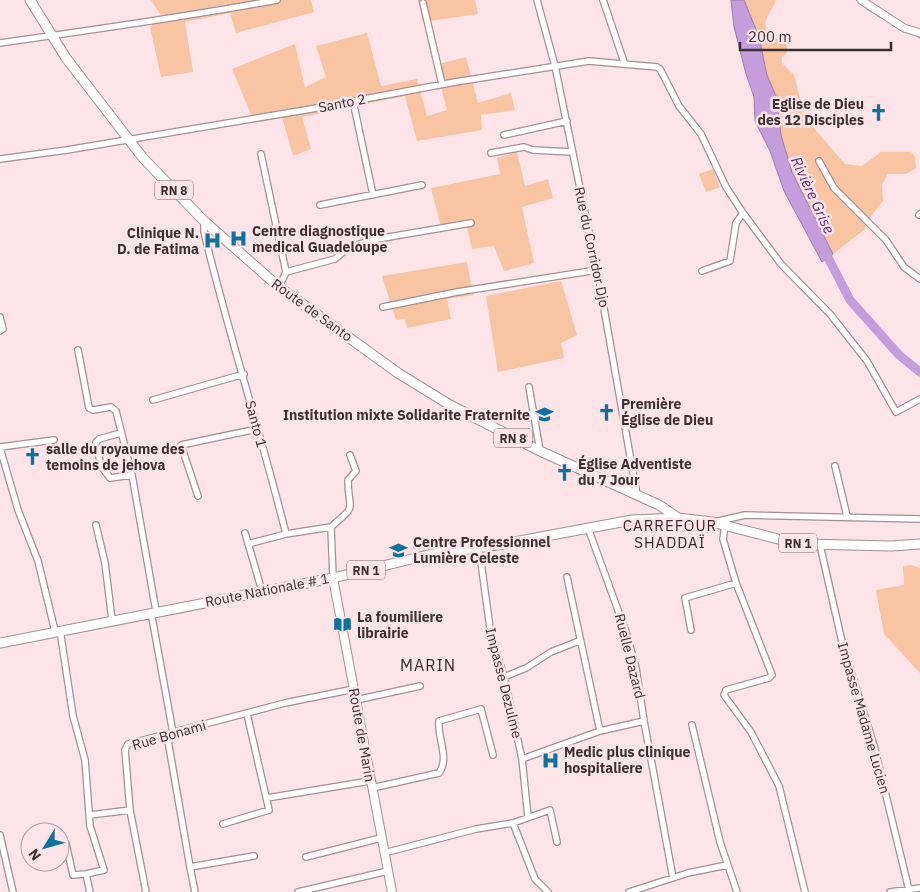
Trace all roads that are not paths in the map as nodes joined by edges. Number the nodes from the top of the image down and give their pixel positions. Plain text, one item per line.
1 (30, 0) edge
2 (277, 0) edge
3 (537, 0) edge
4 (603, 0) edge
5 (865, 2) edge
6 (423, 3) dead end
7 (920, 33) edge
8 (50, 36) junction
9 (0, 43) edge
10 (624, 62) junction
11 (555, 66) junction
12 (442, 84) junction
13 (353, 101) junction
14 (567, 121) junction
15 (504, 136) dead end
16 (129, 140) junction
17 (572, 152) junction
18 (491, 153) dead end
19 (261, 154) dead end
20 (0, 159) edge
21 (819, 161) dead end
22 (422, 186) dead end
23 (373, 195) junction
24 (320, 205) dead end
25 (743, 213) junction
26 (204, 221) junction
27 (471, 223) dead end
28 (597, 270) junction
29 (702, 270) dead end
30 (286, 272) junction
31 (920, 279) edge
32 (280, 287) junction
33 (383, 307) dead end
34 (0, 318) edge
35 (0, 331) edge
36 (78, 350) dead end
37 (244, 374) junction
38 (529, 387) dead end
39 (920, 399) edge
40 (152, 400) dead end
41 (257, 429) junction
42 (121, 433) junction
43 (54, 440) dead end
44 (0, 447) edge
45 (540, 451) junction
46 (350, 455) dead end
47 (2, 460) edge
48 (835, 466) dead end
49 (132, 476) junction
50 (637, 495) junction
51 (198, 496) dead end
52 (847, 516) junction
53 (678, 518) junction
54 (920, 519) edge
55 (712, 522) junction
56 (96, 525) dead end
57 (725, 526) junction
58 (331, 527) junction
59 (588, 528) junction
60 (245, 533) dead end
61 (286, 534) junction
62 (248, 544) junction
63 (920, 544) edge
64 (820, 545) junction
65 (478, 548) junction
66 (567, 577) dead end
67 (333, 578) junction
68 (736, 583) junction
69 (262, 591) junction
70 (154, 611) junction
71 (112, 620) junction
72 (57, 630) junction
73 (691, 630) dead end
74 (580, 641) junction
75 (0, 643) edge
76 (504, 677) junction
77 (420, 686) dead end
78 (354, 689) junction
79 (356, 700) junction
80 (247, 714) junction
81 (644, 721) junction
82 (692, 725) dead end
83 (600, 731) junction
84 (170, 734) junction
85 (493, 754) dead end
86 (522, 758) junction
87 (371, 785) junction
88 (267, 798) junction
89 (130, 810) junction
90 (90, 815) junction
91 (528, 818) junction
92 (513, 823) junction
93 (223, 824) dead end
94 (0, 835) edge
95 (381, 838) junction
96 (557, 842) dead end
97 (384, 853) junction
98 (254, 856) dead end
99 (306, 857) dead end
100 (70, 862) edge
101 (728, 866) junction
102 (190, 867) junction
103 (388, 871) junction
104 (86, 874) junction
105 (673, 878) junction
106 (920, 888) edge
107 (907, 891) edge
108 (13, 892) edge
109 (90, 892) edge
110 (146, 892) edge
111 (195, 892) edge
112 (298, 892) edge
113 (392, 892) edge
114 (548, 892) edge
115 (629, 892) edge
116 (737, 892) edge
117 (804, 892) edge
118 (890, 892) edge

1 - 8 main road, Route de Santo / RN 8
2 - 8 street
3 - 11 street, Rue du Corridor Djo
4 - 10 street
5 - 7 street
6 - 12 street
8 - 9 street
8 - 16 main road, Route de Santo / RN 8
10 - 11 street, Santo 2
10 - 25 street, Santo 2
11 - 12 street, Santo 2
11 - 14 street, Rue du Corridor Djo
12 - 13 street, Santo 2
13 - 16 street, Santo 2
13 - 23 street
14 - 15 street
14 - 17 street, Rue du Corridor Djo
16 - 20 street, Santo 2
16 - 26 main road, Route de Santo / RN 8
17 - 18 street
17 - 28 street, Rue du Corridor Djo
19 - 30 street
21 - 31 street
22 - 23 street
23 - 24 street
25 - 29 street
25 - 39 street
26 - 32 main road, Route de Santo / RN 8
26 - 37 street, Santo 1
27 - 30 street
28 - 33 street
28 - 50 street, Rue du Corridor Djo
30 - 32 street
32 - 45 main road, Route de Santo / RN 8
34 - 35 street
36 - 42 street
37 - 40 street
37 - 41 street, Santo 1
38 - 45 street
41 - 51 street
41 - 61 street, Santo 1
42 - 49 street
42 - 49 street
43 - 44 street
44 - 47 street
45 - 50 main road, Route de Santo / RN 8
46 - 58 street
47 - 72 street
48 - 52 street
49 - 70 street
50 - 53 main road, Route de Santo / RN 8
52 - 54 street
52 - 55 street
53 - 55 main road, Route Nationale # 1 / RN 1
53 - 59 main road, Route Nationale # 1 / RN 1
55 - 57 main road, Route Nationale # 1 / RN 1
56 - 71 street
57 - 64 main road, Route Nationale # 1 / RN 1
57 - 68 street
58 - 61 street
58 - 67 street
59 - 65 main road, Route Nationale # 1 / RN 1
59 - 81 street, Ruelle Dazard
60 - 62 street
61 - 62 street
62 - 69 street
63 - 64 main road, Route Nationale # 1 / RN 1
64 - 107 street, Impasse Madame Lucien
65 - 67 main road, Route Nationale # 1 / RN 1
65 - 76 street, Impasse Dezulme
66 - 74 street
67 - 69 main road, Route Nationale # 1 / RN 1
67 - 78 main road, Route de Marin
68 - 73 street
68 - 117 street
69 - 70 main road, Route Nationale # 1 / RN 1
70 - 71 main road, Route Nationale # 1 / RN 1
70 - 84 street
71 - 72 main road, Route Nationale # 1 / RN 1
72 - 75 main road, Route Nationale # 1 / RN 1
72 - 90 street
74 - 76 street
74 - 83 street
76 - 86 street, Impasse Dezulme
77 - 79 street
78 - 79 main road, Route de Marin
78 - 80 street, Rue Bonami
79 - 87 main road, Route de Marin
80 - 84 street, Rue Bonami
80 - 88 street
81 - 83 street
81 - 105 street, Ruelle Dazard
82 - 101 street
83 - 86 street
84 - 89 street, Rue Bonami
84 - 102 street
85 - 87 street
86 - 91 street, Impasse Dezulme
87 - 88 street
87 - 95 main road, Route de Marin
88 - 93 street
89 - 90 street
89 - 110 street, Rue Bonami
90 - 104 street
91 - 92 street
91 - 96 street
92 - 97 street
92 - 114 street
94 - 108 street
95 - 97 main road, Route de Marin
95 - 99 street
97 - 103 main road, Route de Marin
98 - 102 street
100 - 104 street
101 - 105 street
101 - 116 street
102 - 111 street
103 - 112 street
103 - 113 main road, Route de Marin
104 - 109 street
105 - 115 street
106 - 107 street
107 - 118 street

